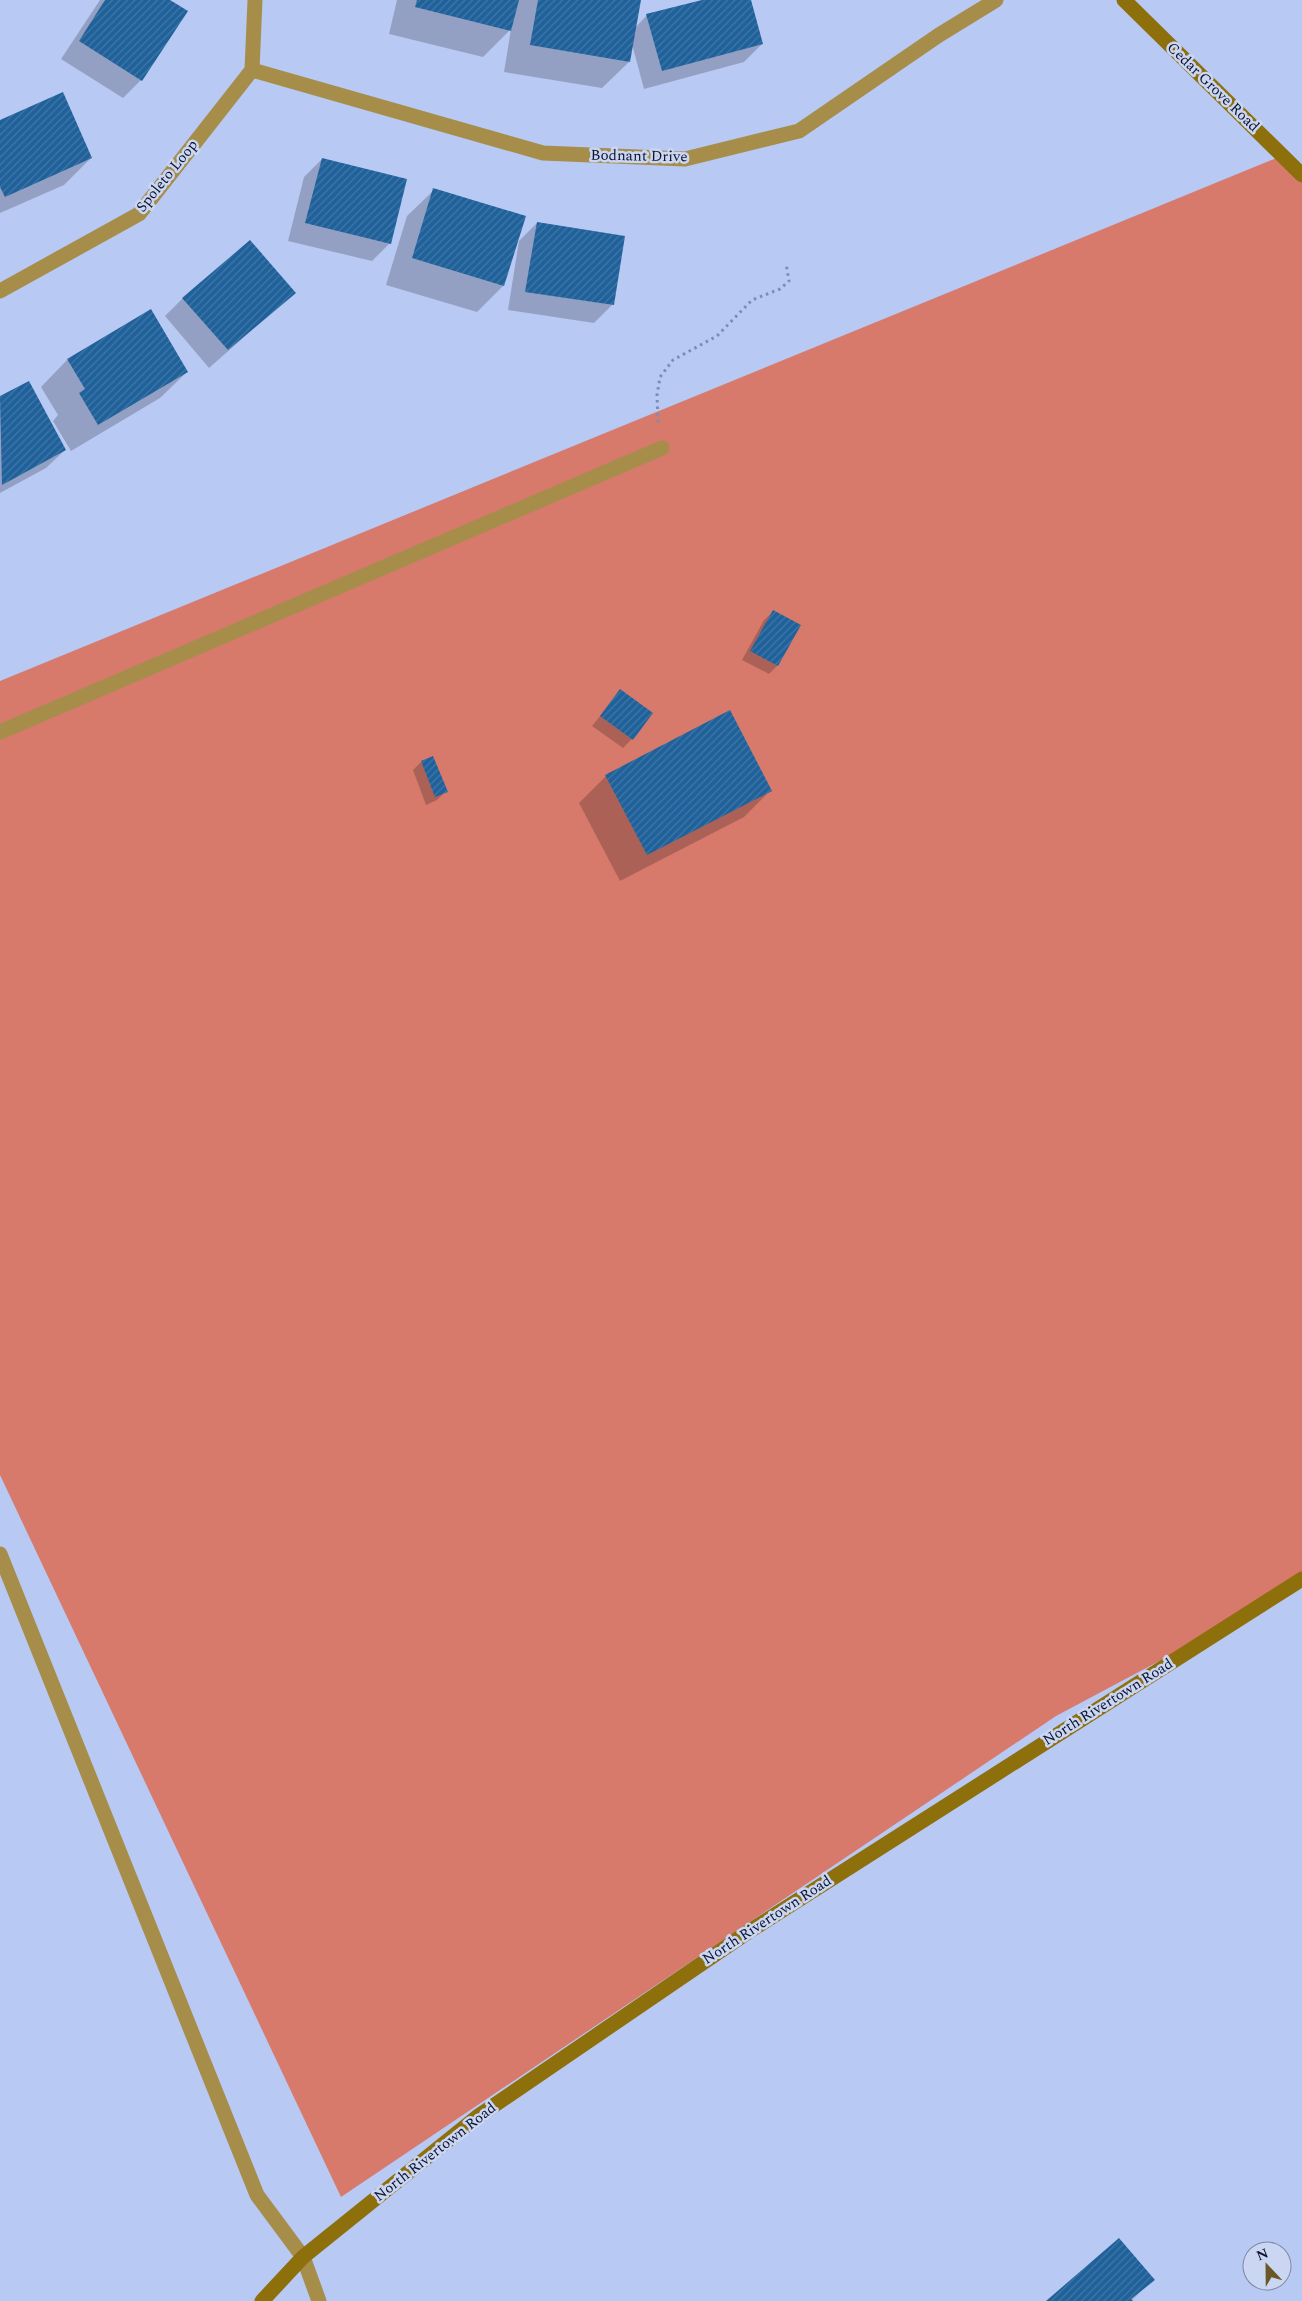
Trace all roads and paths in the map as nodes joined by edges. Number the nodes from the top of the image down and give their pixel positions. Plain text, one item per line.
1 (255, 0) edge
2 (996, 0) edge
3 (1124, 0) edge
4 (252, 70) junction
5 (1302, 175) edge
6 (786, 263) dead end
7 (0, 291) edge
8 (662, 448) joint
9 (0, 732) edge
10 (0, 1554) edge
11 (1302, 1579) edge
12 (303, 2257) junction
13 (262, 2301) edge
14 (319, 2301) edge

1 - 4 street
2 - 4 street, Bodnant Drive
3 - 5 street, Cedar Grove Road
4 - 7 street, Spoleto Loop
6 - 8 path
8 - 9 street
10 - 12 street
11 - 12 street, North Rivertown Road
12 - 13 street, North Rivertown Road
12 - 14 street

